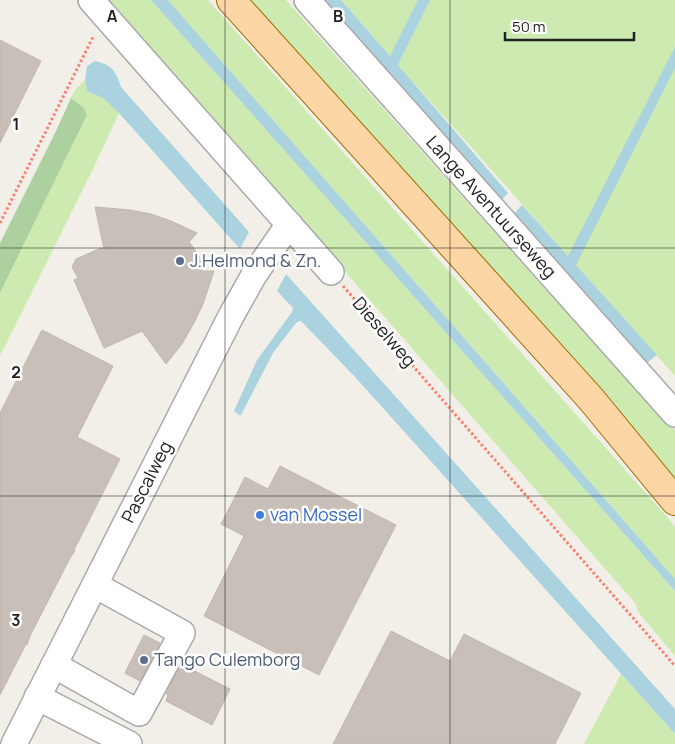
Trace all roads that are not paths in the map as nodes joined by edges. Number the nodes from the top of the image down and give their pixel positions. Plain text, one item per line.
1 (231, 0) edge
2 (307, 0) edge
3 (98, 7) edge
4 (289, 224) junction
5 (331, 272) road end
6 (675, 414) edge
7 (675, 501) edge
8 (95, 585) junction
9 (54, 665) junction
10 (37, 698) junction
11 (114, 741) edge
12 (14, 744) edge

1 - 7 main road
2 - 6 street, Lange Aventuurseweg
3 - 4 street
4 - 5 street
4 - 8 street, Pascalweg
8 - 9 street, Pascalweg
8 - 9 street
9 - 10 street, Pascalweg
10 - 11 street
10 - 12 street, Pascalweg

